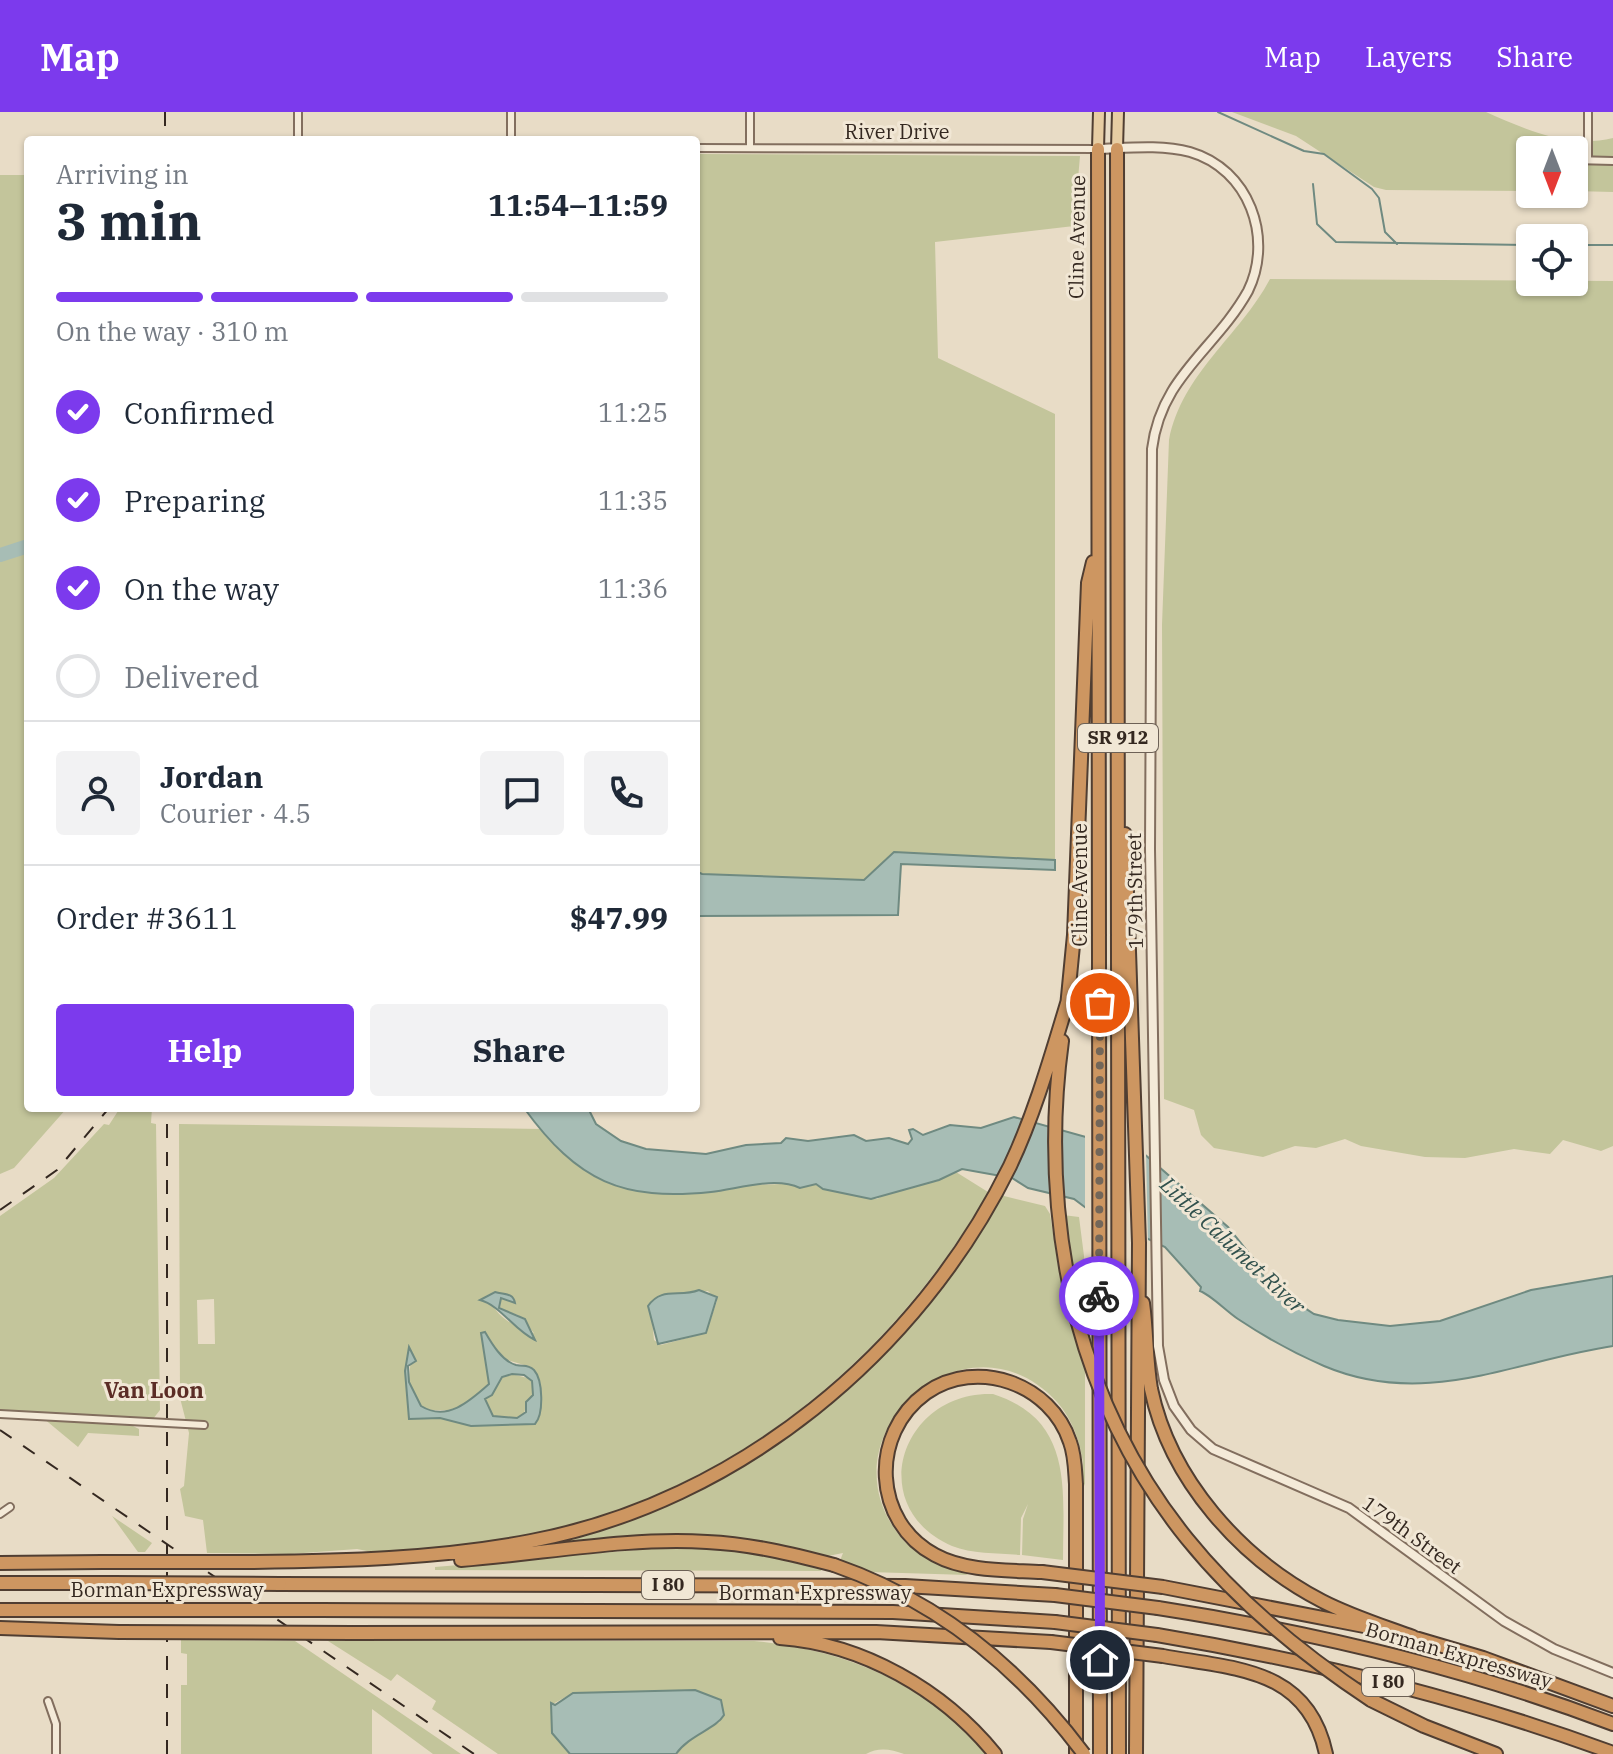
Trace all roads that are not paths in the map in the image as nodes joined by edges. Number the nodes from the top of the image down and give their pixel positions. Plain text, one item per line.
1 (298, 112) edge
2 (511, 112) edge
3 (750, 112) edge
4 (1099, 112) edge
5 (1118, 112) edge
6 (1588, 112) edge
7 (298, 136) edge
8 (511, 136) edge
9 (1588, 136) edge
10 (700, 148) edge
11 (750, 148) junction
12 (1098, 149) junction
13 (1117, 149) junction
14 (1588, 160) edge
15 (1613, 161) edge
16 (1098, 536) junction
17 (1118, 760) junction
18 (1068, 1000) junction
19 (1140, 1274) junction
20 (0, 1414) edge
21 (204, 1425) dead end
22 (10, 1507) dead end
23 (0, 1514) edge
24 (372, 1560) junction
25 (0, 1563) edge
26 (0, 1583) edge
27 (0, 1610) edge
28 (0, 1628) edge
29 (717, 1633) junction
30 (1413, 1637) junction
31 (1613, 1673) edge
32 (48, 1701) dead end
33 (1613, 1706) edge
34 (1613, 1724) edge
35 (1613, 1753) edge
36 (56, 1754) edge
37 (995, 1754) edge
38 (1076, 1754) edge
39 (1084, 1754) edge
40 (1100, 1754) edge
41 (1119, 1754) edge
42 (1136, 1754) edge
43 (1326, 1754) edge
44 (1496, 1754) edge

1 - 7 street
2 - 8 street
3 - 11 street
4 - 12 main road, Cline Avenue / SR 912
5 - 13 main road, Cline Avenue / SR 912
6 - 9 street
10 - 11 street, River Drive
11 - 12 street, River Drive
12 - 13 street, 179th Street
12 - 16 highway, Cline Avenue / SR 912
13 - 17 highway, Cline Avenue / SR 912
13 - 31 street, 179th Street
14 - 15 street
16 - 18 highway
16 - 40 highway, Cline Avenue / SR 912
17 - 19 highway
17 - 41 highway, Cline Avenue / SR 912
18 - 24 highway
18 - 44 highway, bridge
19 - 30 highway
19 - 42 highway
20 - 21 street
22 - 23 street
24 - 25 highway, bridge
24 - 39 highway, bridge
26 - 34 highway, Borman Expressway / I 80, bridge
27 - 35 highway, Borman Expressway / I 80, bridge
28 - 29 highway, bridge
29 - 37 highway
29 - 43 highway, bridge
30 - 33 highway
30 - 38 highway, bridge
32 - 36 street

